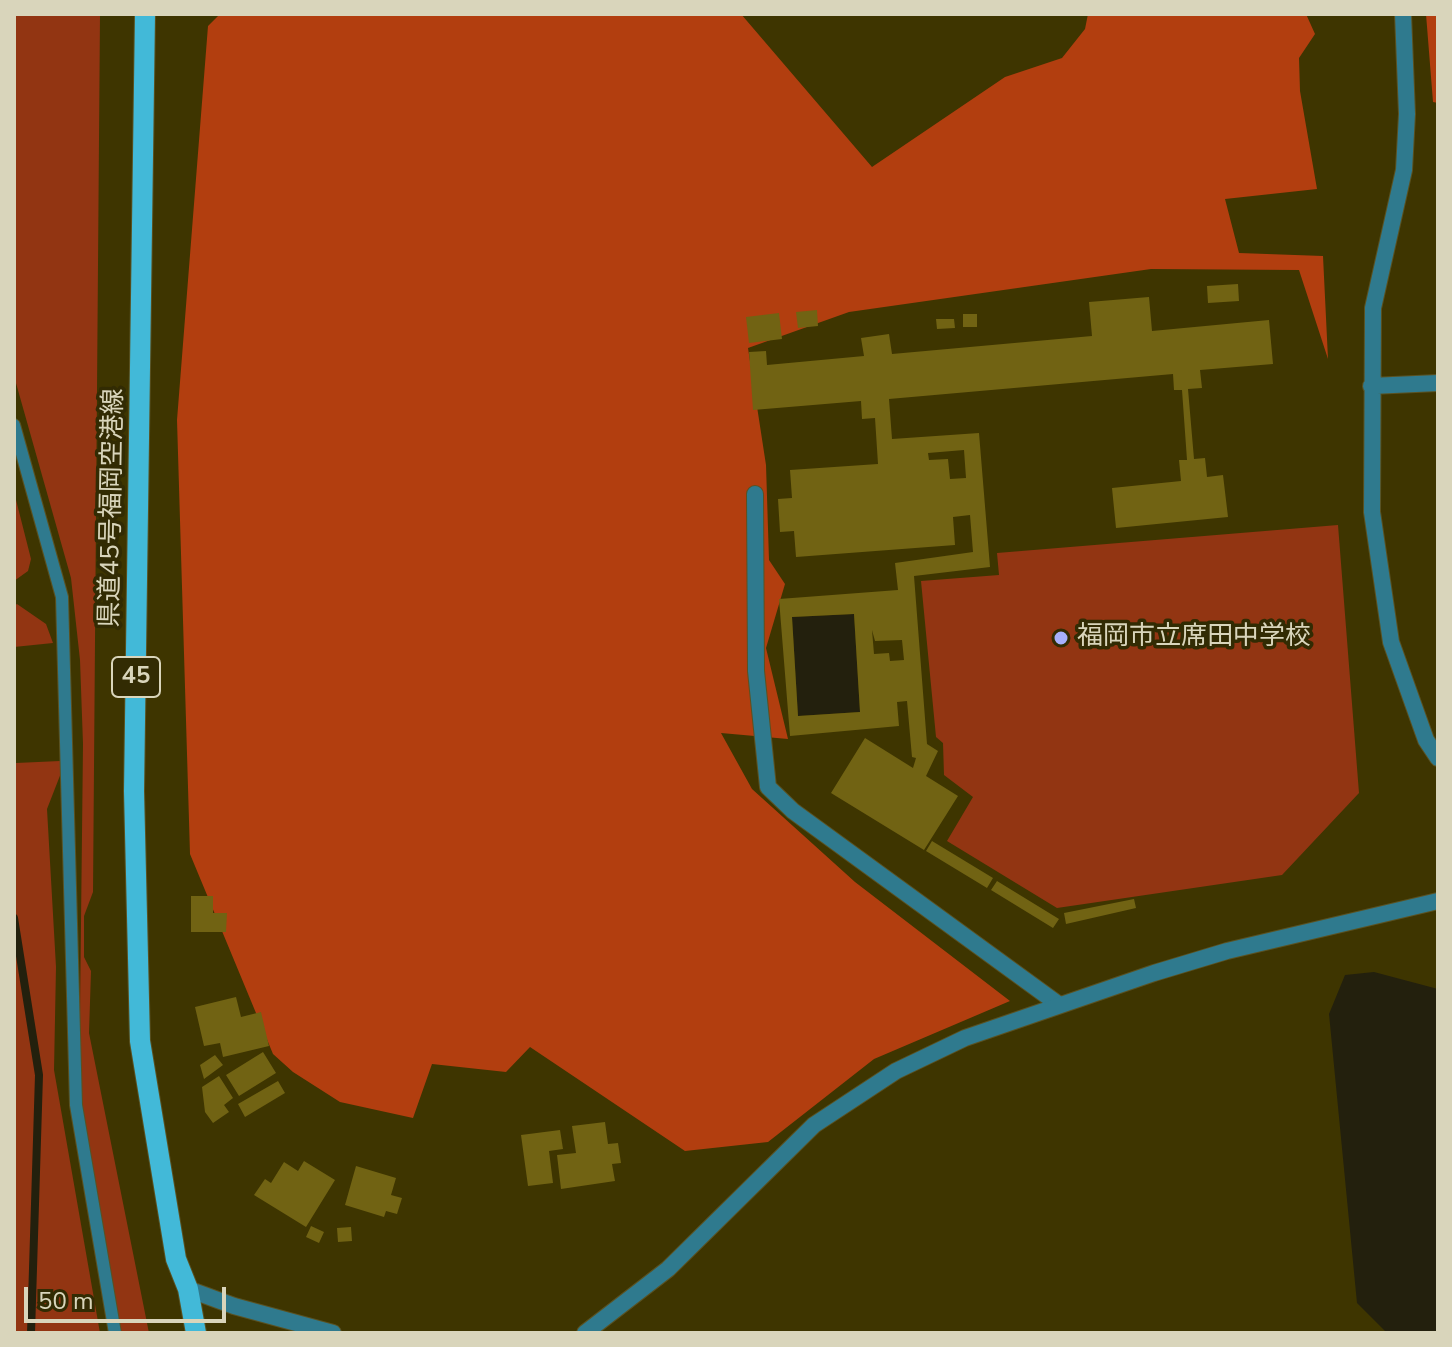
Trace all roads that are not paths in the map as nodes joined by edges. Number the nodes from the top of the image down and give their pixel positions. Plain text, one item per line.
1 (145, 14) edge
2 (1403, 14) edge
3 (1438, 383) edge
4 (1371, 386) junction
5 (14, 425) edge
6 (755, 494) dead end
7 (1438, 758) edge
8 (1438, 901) edge
9 (1058, 1004) junction
10 (188, 1289) junction
11 (115, 1333) edge
12 (196, 1333) edge
13 (333, 1333) edge
14 (585, 1333) edge

1 - 10 main road, 県道45号福岡空港線 / 45
2 - 4 street
3 - 4 street
4 - 7 street
5 - 11 lane
6 - 9 street
8 - 9 street
9 - 14 street
10 - 12 main road, 県道45号福岡空港線 / 45
10 - 13 street

